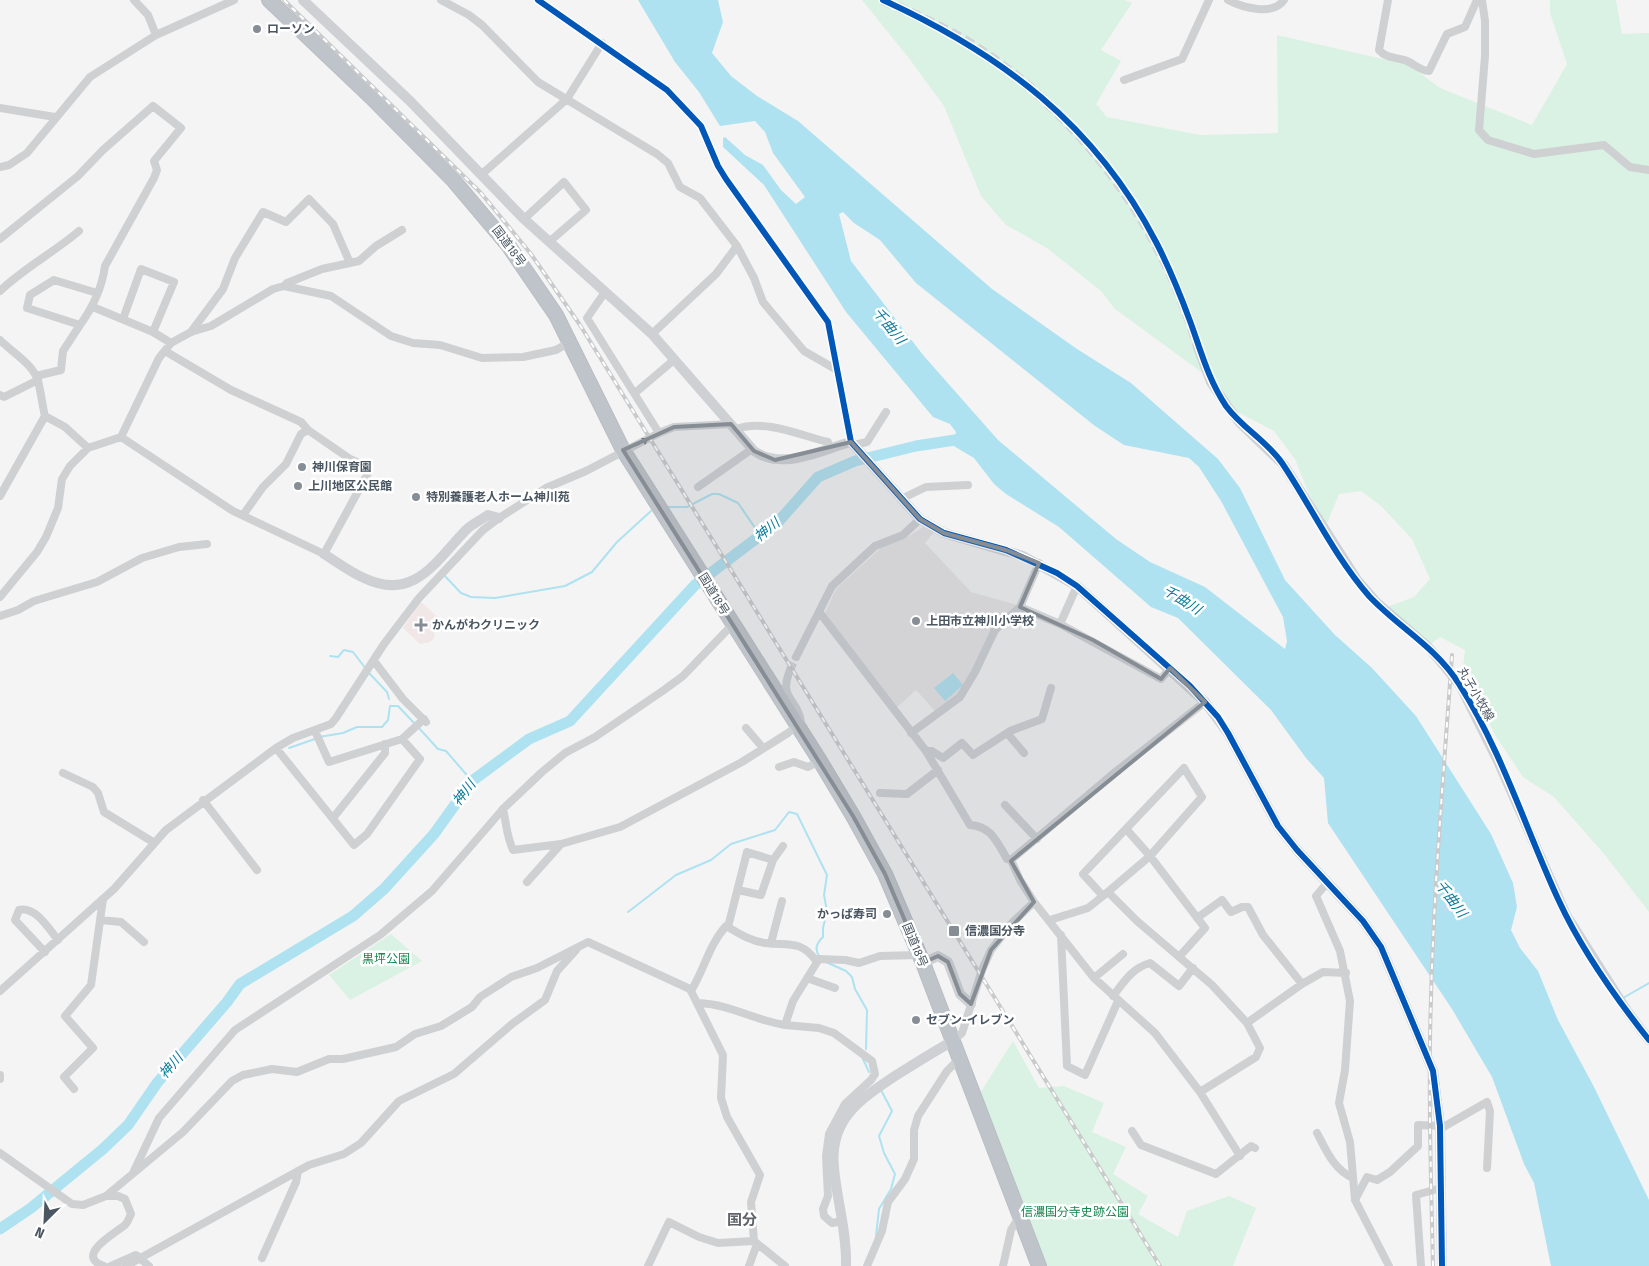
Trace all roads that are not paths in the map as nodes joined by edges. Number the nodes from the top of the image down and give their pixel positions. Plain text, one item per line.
1 (134, 0) edge
2 (234, 0) edge
3 (269, 0) edge
4 (303, 0) edge
5 (441, 0) edge
6 (538, 0) edge
7 (1209, 0) edge
8 (1228, 0) edge
9 (1284, 0) edge
10 (1388, 0) edge
11 (1477, 0) edge
12 (1482, 0) edge
13 (156, 36) junction
14 (602, 43) junction
15 (1124, 80) dead end
16 (567, 99) junction
17 (0, 108) edge
18 (55, 117) junction
19 (0, 167) edge
20 (1649, 170) edge
21 (482, 174) junction
22 (524, 219) junction
23 (402, 230) dead end
24 (79, 231) dead end
25 (0, 240) edge
26 (549, 242) junction
27 (737, 246) junction
28 (350, 263) junction
29 (284, 286) junction
30 (0, 292) edge
31 (605, 292) junction
32 (97, 293) junction
33 (93, 307) junction
34 (122, 319) junction
35 (80, 326) junction
36 (153, 332) junction
37 (191, 332) junction
38 (652, 334) junction
39 (0, 340) edge
40 (570, 342) junction
41 (171, 343) junction
42 (1198, 347) tunnel mouth
43 (165, 351) junction
44 (675, 358) junction
45 (838, 370) junction
46 (37, 378) junction
47 (635, 393) junction
48 (0, 395) edge
49 (886, 412) dead end
50 (45, 416) junction
51 (734, 426) junction
52 (308, 430) junction
53 (659, 433) junction
54 (120, 436) junction
55 (852, 443) junction
56 (830, 447) junction
57 (88, 448) junction
58 (752, 449) junction
59 (623, 450) junction
60 (968, 485) dead end
61 (698, 487) dead end
62 (0, 496) edge
63 (900, 498) junction
64 (242, 515) junction
65 (499, 518) junction
66 (920, 519) junction
67 (207, 544) dead end
68 (324, 554) junction
69 (1039, 563) junction
70 (1077, 586) junction
71 (0, 597) edge
72 (1020, 607) junction
73 (820, 613) junction
74 (0, 616) edge
75 (731, 622) junction
76 (1060, 624) junction
77 (796, 657) tunnel mouth
78 (374, 661) junction
79 (1170, 668) junction
80 (790, 670) tunnel mouth
81 (1050, 688) dead end
82 (1205, 702) junction
83 (797, 725) junction
84 (746, 728) dead end
85 (315, 730) junction
86 (911, 733) junction
87 (1007, 733) junction
88 (402, 739) junction
89 (385, 744) junction
90 (276, 748) junction
91 (763, 748) junction
92 (926, 751) junction
93 (1024, 754) dead end
94 (820, 761) junction
95 (779, 767) dead end
96 (938, 770) junction
97 (63, 773) dead end
98 (880, 793) dead end
99 (203, 800) junction
100 (1005, 805) dead end
101 (503, 809) junction
102 (333, 818) junction
103 (1127, 830) junction
104 (1037, 839) junction
105 (153, 842) junction
106 (561, 844) junction
107 (782, 846) dead end
108 (1150, 856) junction
109 (773, 860) junction
110 (1011, 860) junction
111 (257, 870) dead end
112 (527, 882) dead end
113 (1327, 882) junction
114 (738, 890) junction
115 (1105, 894) junction
116 (103, 899) junction
117 (782, 901) dead end
118 (1034, 902) junction
119 (1197, 918) junction
120 (100, 920) junction
121 (1050, 920) junction
122 (728, 927) junction
123 (1061, 935) junction
124 (58, 940) junction
125 (144, 942) dead end
126 (770, 943) junction
127 (581, 945) junction
128 (45, 952) junction
129 (1123, 954) dead end
130 (1179, 957) junction
131 (921, 959) junction
132 (816, 962) junction
133 (1193, 968) junction
134 (1346, 973) junction
135 (807, 978) junction
136 (1094, 978) junction
137 (1302, 984) junction
138 (1, 987) edge
139 (835, 988) dead end
140 (691, 991) junction
141 (1116, 999) junction
142 (698, 1003) junction
143 (971, 1004) junction
144 (1248, 1023) junction
145 (785, 1025) junction
146 (1649, 1040) edge
147 (953, 1041) junction
148 (959, 1059) junction
149 (0, 1075) edge
150 (0, 1079) edge
151 (74, 1089) dead end
152 (1200, 1092) junction
153 (1440, 1128) junction
154 (1132, 1131) dead end
155 (1316, 1133) dead end
156 (1254, 1148) dead end
157 (0, 1154) edge
158 (1240, 1156) junction
159 (1487, 1168) dead end
160 (298, 1171) junction
161 (133, 1173) junction
162 (1353, 1178) junction
163 (1441, 1188) junction
164 (106, 1196) junction
165 (1355, 1200) junction
166 (1019, 1217) junction
167 (843, 1221) junction
168 (755, 1242) junction
169 (262, 1258) dead end
170 (141, 1259) junction
171 (104, 1266) edge
172 (111, 1266) edge
173 (126, 1266) edge
174 (149, 1266) edge
175 (648, 1266) edge
176 (749, 1266) edge
177 (785, 1266) edge
178 (846, 1266) edge
179 (867, 1266) edge
180 (1002, 1266) edge
181 (1039, 1266) edge
182 (1389, 1266) edge
183 (1421, 1266) edge
184 (1442, 1266) edge

1 - 13 street
2 - 13 street
3 - 40 highway, 国道18号
4 - 21 street
5 - 16 street
6 - 14 street
7 - 15 street
8 - 9 street
10 - 11 street
12 - 20 street
13 - 18 street
14 - 16 street
14 - 45 street
16 - 21 street
16 - 27 street
17 - 18 street
18 - 19 street
21 - 22 street
22 - 26 street
22 - 26 street
23 - 28 street
24 - 30 street
25 - 32 street
26 - 31 street
27 - 38 street
27 - 45 street
28 - 29 street
28 - 37 street
29 - 37 street
29 - 40 street
31 - 38 street
31 - 47 street
32 - 33 street
32 - 35 street
33 - 34 street
33 - 35 street
34 - 36 street
34 - 36 street
35 - 46 street
36 - 41 street
37 - 41 street
38 - 44 street
39 - 46 street
40 - 59 highway, 国道18号
41 - 43 street
42 - 146 street, 丸子小牧線, bridge
43 - 52 street
43 - 54 street
44 - 47 street
44 - 51 street
45 - 55 street
46 - 48 street
46 - 50 street
47 - 53 street
49 - 55 street
50 - 57 street
50 - 62 street
51 - 53 street
51 - 56 street
51 - 58 street
52 - 64 street
52 - 68 street
59 -> 53 street
54 - 57 street
54 - 64 street
55 - 56 street
55 - 63 street
56 - 58 street
57 - 71 street
58 - 61 street
59 - 65 street
59 - 75 highway, 国道18号
60 - 63 street
63 - 66 street
64 - 68 street
65 - 68 street
65 - 78 street
66 - 69 street
66 - 73 street
67 - 74 street
69 - 70 street
69 - 72 street
70 - 76 street
70 - 79 street
72 - 76 street
72 - 86 street
73 - 77 street
73 - 86 street
75 - 83 highway, 国道18号
75 - 101 street
76 - 79 street
78 - 85 street
78 - 88 street
79 - 82 street
80 - 83 street
81 - 87 street
82 - 104 street
82 - 113 street
83 - 91 street
83 - 94 highway, 国道18号
84 - 91 street
85 - 89 street
85 - 90 street
86 - 92 street
87 - 92 street
87 - 93 street
88 - 89 street
88 - 102 street
89 - 102 street
90 - 99 street
90 - 102 street
91 - 106 street
92 - 96 street
94 - 95 street
94 - 131 highway, 国道18号
96 - 98 street
96 - 110 street
97 - 105 street
99 - 105 street
99 - 111 street
100 - 104 street
101 - 106 street
101 - 161 street
103 - 108 street
103 - 108 street
103 - 115 street
104 - 110 street
105 - 116 street
106 - 112 street
107 - 109 street
108 - 115 street
108 - 119 street
109 - 114 street
109 - 114 street
110 - 118 street
113 - 134 street
113 - 153 street
114 - 122 street
115 - 121 street
115 - 130 street
116 - 120 street
116 - 124 street
117 - 126 street
118 - 121 street
118 - 143 street
119 - 130 street
119 - 137 street
120 - 125 street
120 - 151 street
121 - 123 street
122 - 126 street
122 - 140 street
123 - 136 street
123 - 141 street
124 - 128 street
124 - 128 street
126 - 132 street
127 - 140 street
127 - 160 street
127 - 161 street
128 - 138 street
129 - 136 street
130 - 133 street
131 - 132 street
131 - 143 street
131 - 147 highway, 国道18号
132 - 135 street
133 - 141 street
133 - 144 street
134 - 137 street
134 - 162 street
135 - 139 street
135 - 145 street
136 - 141 street
137 - 144 street
140 - 142 street
141 - 152 street
142 - 145 street
142 - 168 street
143 - 147 street
144 - 152 street
145 - 167 street
147 - 148 highway, 国道18号
147 - 167 street
148 - 166 highway, 国道18号
148 - 179 street
149 - 150 street
152 - 158 street
153 - 159 street
153 - 163 street
153 - 165 street
154 - 158 street
155 - 162 street
156 - 158 street
157 - 164 street
160 - 169 street
160 - 170 street
161 - 164 street
162 - 165 street
163 - 183 street
163 - 184 street
164 - 171 street
165 - 182 street
166 - 180 street
166 - 181 highway, 国道18号
167 - 178 street
168 - 175 street
168 - 176 street
168 - 177 street
170 - 172 street
170 - 173 street
170 - 174 street

